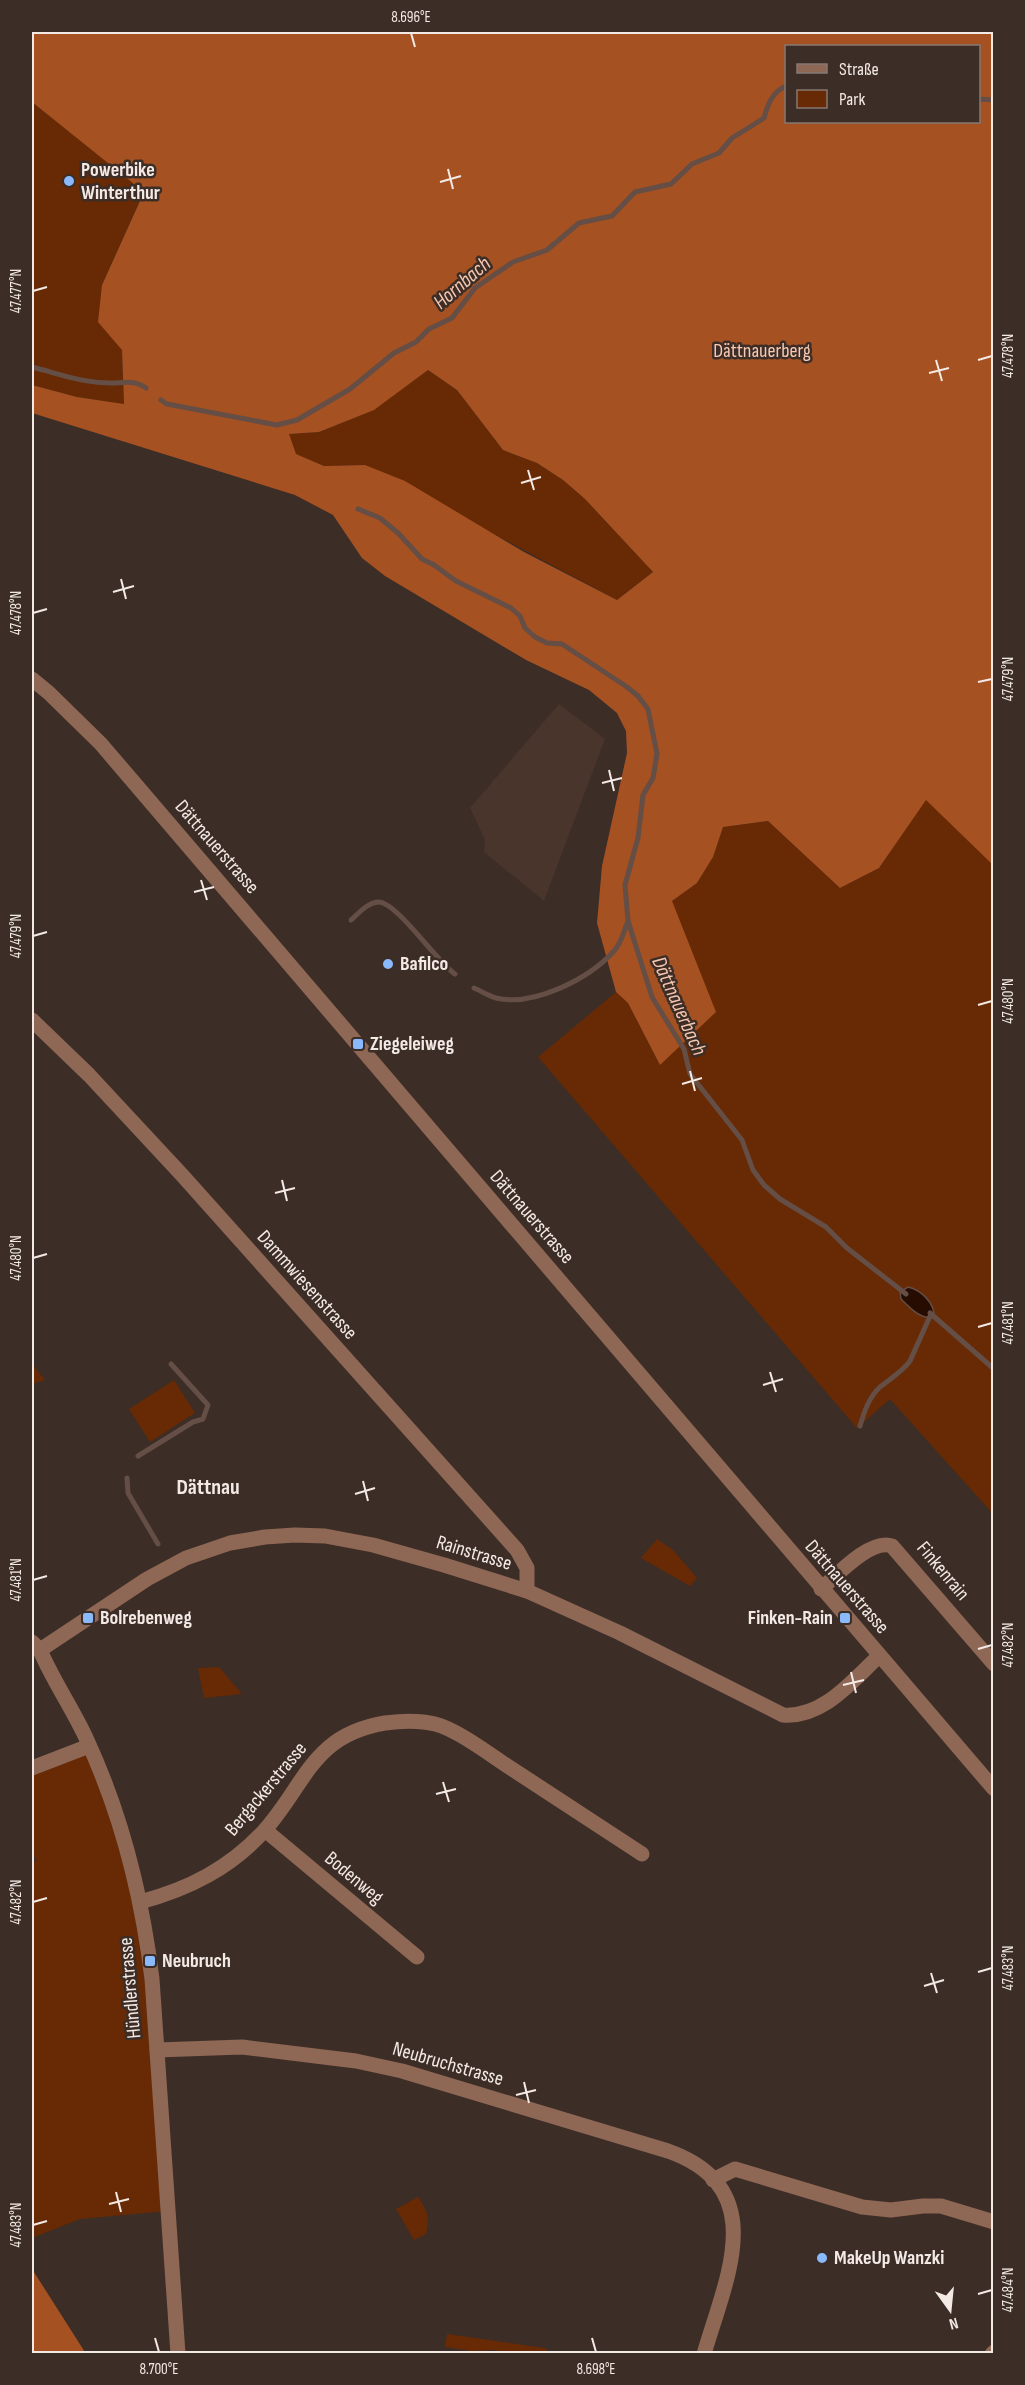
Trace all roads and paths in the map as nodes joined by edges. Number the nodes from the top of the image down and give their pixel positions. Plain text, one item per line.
1 (32, 679) edge
2 (32, 1020) edge
3 (821, 1589) junction
4 (527, 1592) junction
5 (36, 1646) edge
6 (879, 1656) junction
7 (993, 1664) edge
8 (89, 1746) junction
9 (32, 1767) edge
10 (993, 1790) edge
11 (264, 1830) junction
12 (642, 1854) dead end
13 (140, 1902) junction
14 (417, 1957) dead end
15 (157, 2050) junction
16 (713, 2180) junction
17 (993, 2222) edge
18 (178, 2354) edge
19 (704, 2354) edge

1 - 3 street, Dättnauerstrasse
2 - 4 street, Dammwiesenstrasse
3 - 6 street, Dättnauerstrasse
3 - 7 street, Finkenrain
4 - 5 street, Rainstrasse
4 - 6 street, Rainstrasse
5 - 8 street, Hündlerstrasse
6 - 10 street, Dättnauerstrasse
8 - 9 street
8 - 13 street, Hündlerstrasse
11 - 12 street, Bergackerstrasse
11 - 13 street, Bergackerstrasse
11 - 14 street, Bodenweg
13 - 15 street, Hündlerstrasse
15 - 16 street, Neubruchstrasse
15 - 18 street, Hündlerstrasse
16 - 17 street
16 - 19 street, Neubruchstrasse

